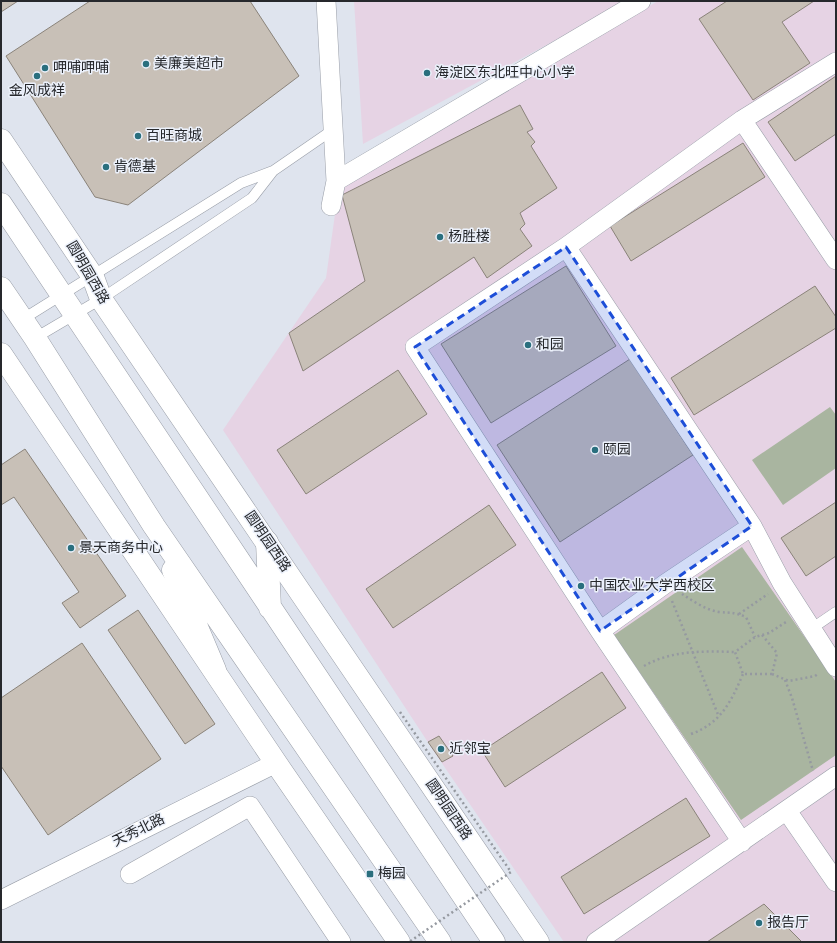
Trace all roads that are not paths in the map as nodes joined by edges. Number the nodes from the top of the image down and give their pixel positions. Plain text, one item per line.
1 (326, 1) edge
2 (641, 1) edge
3 (836, 62) edge
4 (742, 120) junction
5 (334, 129) junction
6 (1, 140) edge
7 (273, 171) junction
8 (336, 181) junction
9 (1, 204) edge
10 (331, 206) dead end
11 (566, 247) junction
12 (836, 260) edge
13 (93, 277) junction
14 (1, 288) edge
15 (62, 295) junction
16 (101, 299) junction
17 (74, 315) junction
18 (23, 319) junction
19 (35, 338) junction
20 (1, 354) edge
21 (154, 526) junction
22 (752, 526) junction
23 (266, 542) junction
24 (270, 608) junction
25 (836, 612) edge
26 (812, 629) junction
27 (600, 631) junction
28 (835, 665) edge
29 (215, 670) junction
30 (276, 763) junction
31 (836, 776) edge
32 (787, 811) junction
33 (742, 842) junction
34 (130, 874) dead end
35 (836, 882) edge
36 (1, 900) edge
37 (341, 942) edge
38 (399, 942) edge
39 (440, 942) edge
40 (494, 942) edge
41 (538, 942) edge
42 (596, 942) edge

1 - 5 street
2 - 8 street
3 - 4 street
4 - 11 street
4 - 12 street
5 - 7 lane
5 - 8 street
6 - 13 main road, 圆明园西路
7 - 13 lane
7 - 16 lane
8 - 10 street
9 - 15 main road
11 - 22 street
11 - 27 street
13 - 15 lane
13 - 16 main road, 圆明园西路
14 - 18 main road
15 - 17 main road
15 - 18 lane
16 - 17 lane
16 - 23 main road, 圆明园西路
17 - 19 lane
17 - 24 main road
18 - 19 main road
19 - 21 main road
20 - 29 main road
21 - 29 main road
21 - 39 main road
22 - 26 street
22 - 27 street
23 - 24 main road
23 - 41 main road, 圆明园西路
24 - 40 main road
25 - 26 lane
26 - 28 street
27 - 33 street
29 - 30 main road
30 - 36 street, 天秀北路
30 - 38 main road
31 - 32 street
32 - 33 street
32 - 35 street
33 - 42 street
34 - 37 street

